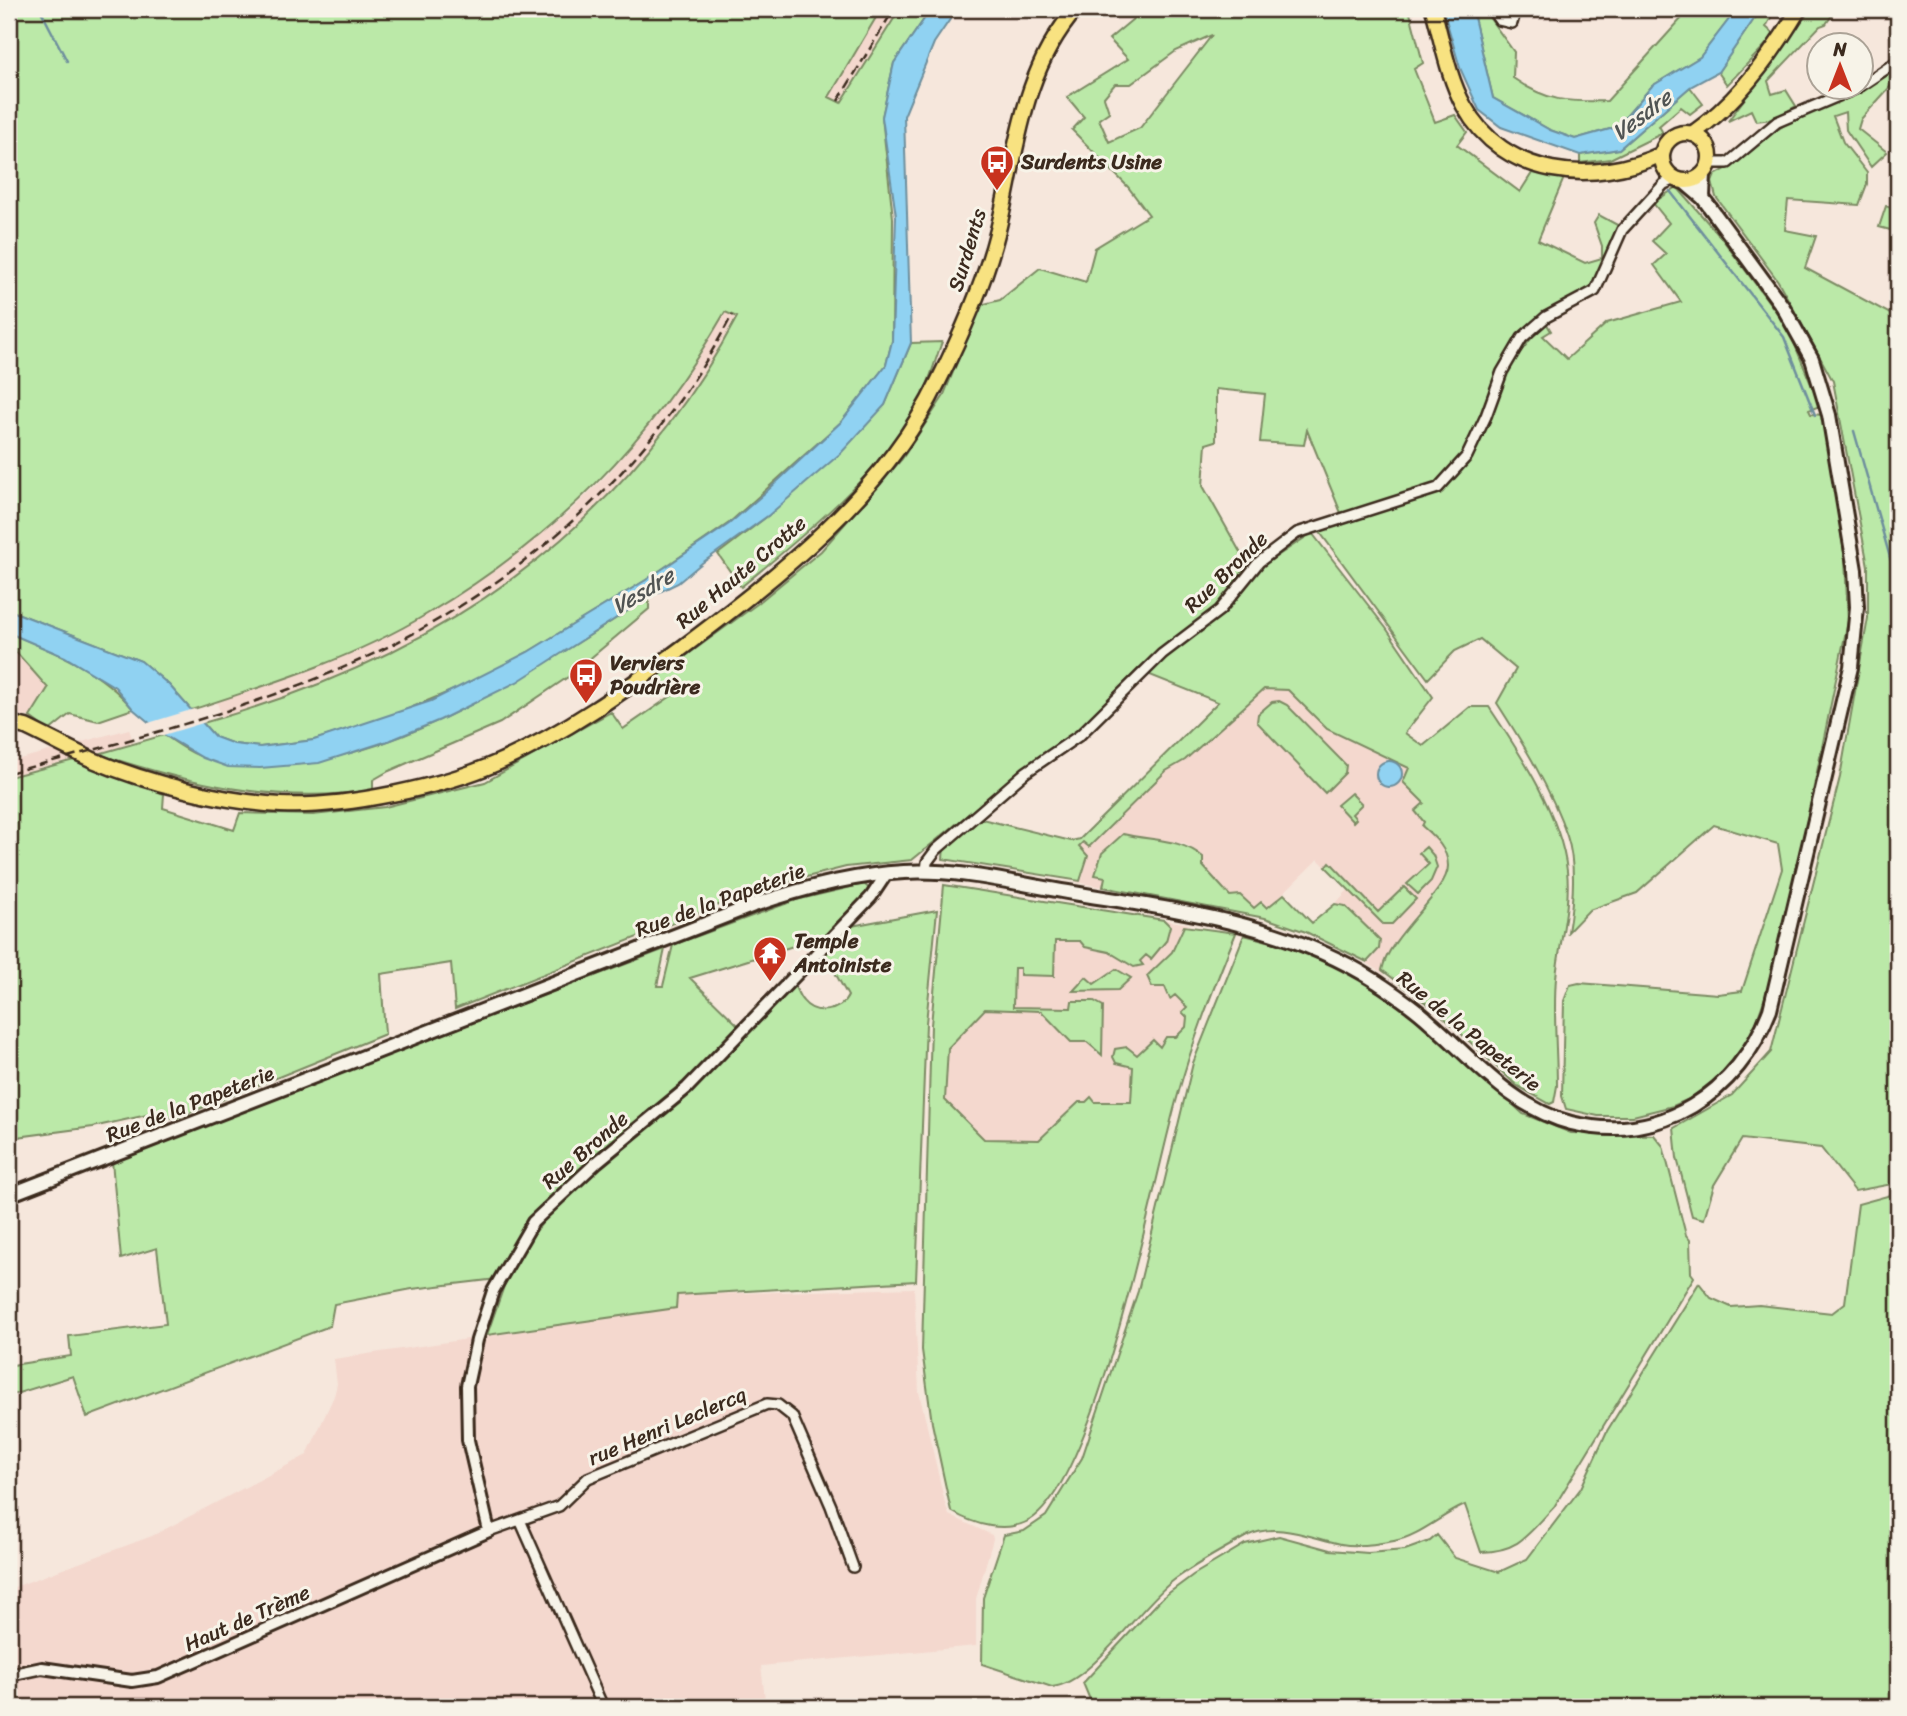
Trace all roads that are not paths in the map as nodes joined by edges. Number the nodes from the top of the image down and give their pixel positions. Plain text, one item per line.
1 (1076, 9) edge
2 (1433, 9) edge
3 (1492, 9) edge
4 (1516, 9) edge
5 (1799, 9) edge
6 (1898, 61) edge
7 (1876, 75) edge
8 (1823, 102) edge
9 (1721, 113) junction
10 (1692, 134) junction
11 (1662, 154) junction
12 (1707, 163) junction
13 (1679, 180) junction
14 (1703, 198) junction
15 (936, 387) joint
16 (9, 723) edge
17 (926, 872) junction
18 (887, 873) junction
19 (9, 1195) edge
20 (520, 1520) junction
21 (489, 1531) junction
22 (853, 1567) dead end
23 (9, 1675) edge
24 (603, 1707) edge

1 - 15 main road, Surdents
2 - 11 main road
3 - 4 street
5 - 9 main road
6 - 7 street
8 - 12 street
9 - 10 main road
9 - 12 main road
10 - 11 main road
10 - 12 main road
11 - 13 main road
12 - 13 main road
12 - 14 main road
13 - 14 main road, Rue de la Papeterie
13 - 17 street, Rue Bronde
14 - 17 main road, Rue de la Papeterie
15 - 16 main road, Rue Haute Crotte
17 - 18 main road, Rue de la Papeterie
18 - 19 main road, Rue de la Papeterie
18 - 21 street, Rue Bronde
20 - 21 street, rue Henri Leclercq
20 - 22 street, rue Henri Leclercq
20 - 24 street
21 - 23 street, Haut de Trème

